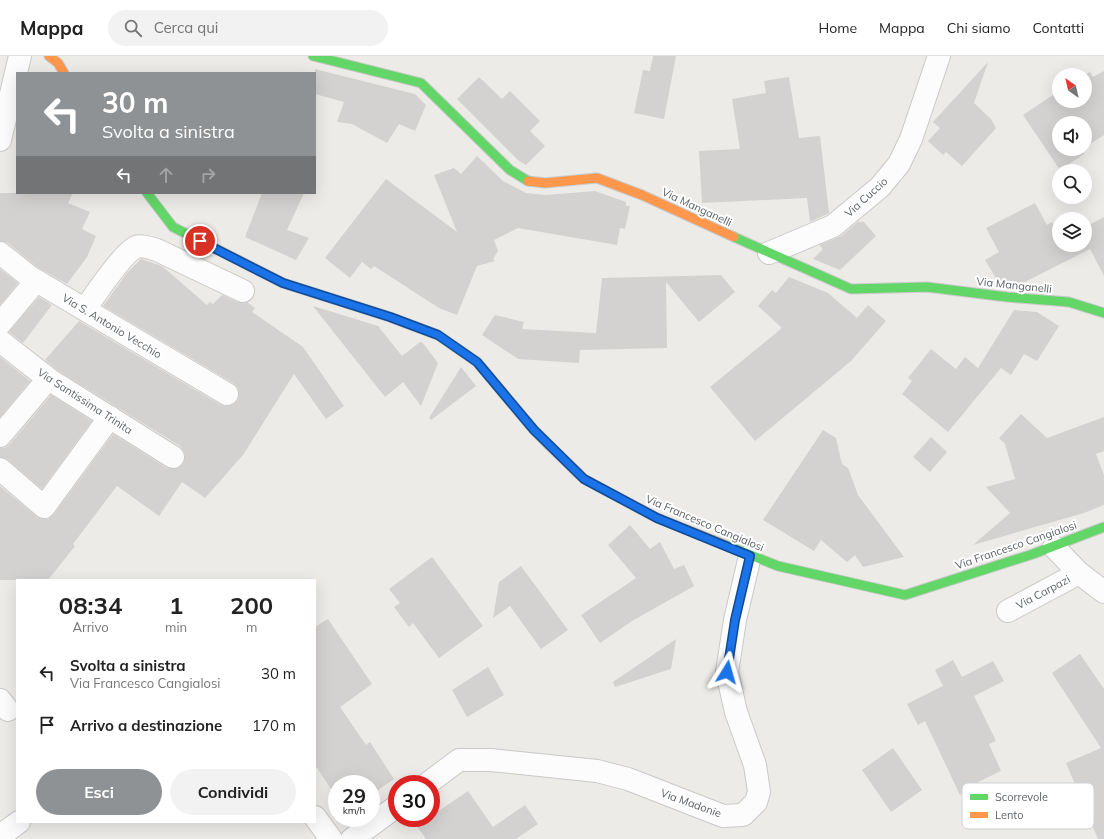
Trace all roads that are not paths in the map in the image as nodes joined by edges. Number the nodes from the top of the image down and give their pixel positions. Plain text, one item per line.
1 (20, 56) edge
2 (50, 56) edge
3 (314, 56) edge
4 (939, 56) edge
5 (367, 62) edge
6 (16, 72) edge
7 (63, 72) edge
8 (16, 73) edge
9 (0, 140) edge
10 (148, 194) edge
11 (0, 253) edge
12 (769, 253) junction
13 (36, 281) junction
14 (242, 291) dead end
15 (85, 309) junction
16 (1104, 313) edge
17 (0, 324) edge
18 (0, 341) edge
19 (48, 379) junction
20 (227, 394) dead end
21 (110, 417) junction
22 (0, 436) edge
23 (173, 457) dead end
24 (0, 469) edge
25 (1104, 527) edge
26 (1054, 547) junction
27 (750, 556) junction
28 (1078, 573) junction
29 (1104, 592) edge
30 (1008, 611) dead end
31 (439, 775) edge
32 (388, 813) edge
33 (316, 818) edge
34 (18, 823) edge
35 (0, 836) edge
36 (331, 839) edge
37 (352, 839) edge

1 - 6 street
2 - 7 street
3 - 5 street, Via Manganelli
4 - 12 street, Via Cuccio
5 - 12 street, Via Manganelli
8 - 9 street
10 - 27 street, Via Francesco Cangialosi
11 - 13 street, Via S. Antonio Vecchio
12 - 16 street, Via Manganelli
13 - 15 street, Via S. Antonio Vecchio
13 - 17 street
14 - 15 street
15 - 20 street, Via S. Antonio Vecchio
18 - 19 street, Via Santissima Trinita
19 - 21 street, Via Santissima Trinita
19 - 22 street
21 - 23 street, Via Santissima Trinita
21 - 24 street
25 - 26 street, Via Francesco Cangialosi
26 - 27 street, Via Francesco Cangialosi
26 - 28 street
27 - 31 street, Via Madonie
28 - 29 street
28 - 30 street, Via Carpazi
32 - 37 street
33 - 36 street
34 - 35 street

